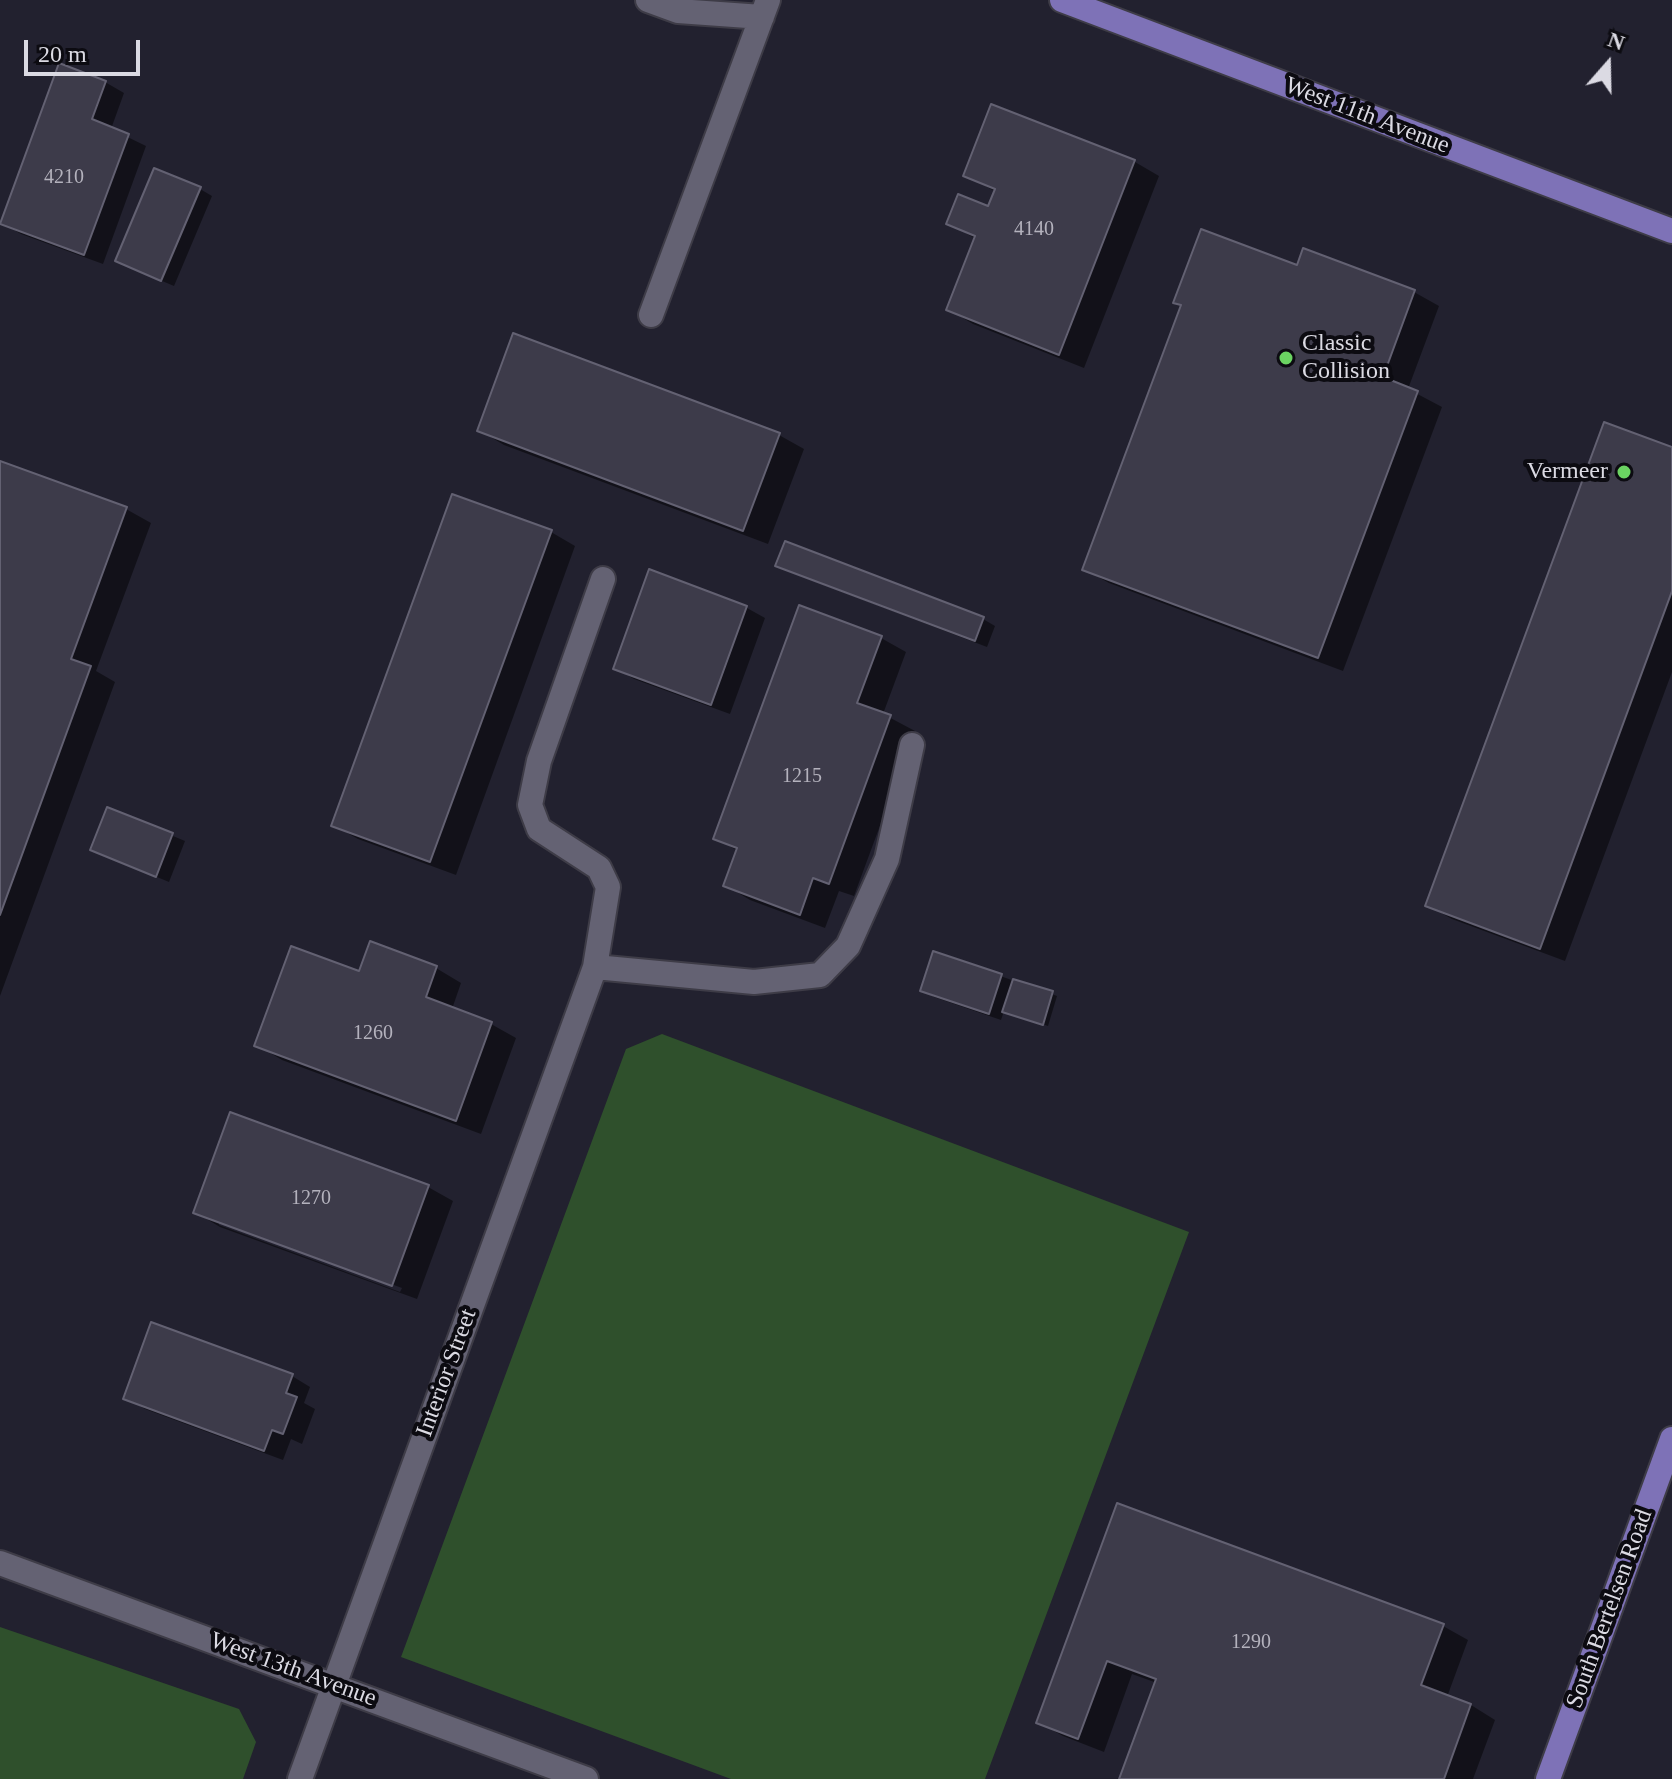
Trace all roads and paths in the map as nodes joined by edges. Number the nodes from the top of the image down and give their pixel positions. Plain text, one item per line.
1 (648, 0) edge
2 (1062, 0) edge
3 (765, 8) edge
4 (1672, 231) edge
5 (651, 315) dead end
6 (603, 579) dead end
7 (912, 745) dead end
8 (595, 967) junction
9 (1672, 1439) edge
10 (0, 1563) edge
11 (334, 1685) junction
12 (300, 1779) edge
13 (586, 1779) edge
14 (1548, 1779) edge

1 - 3 street
2 - 4 main road, West 11th Avenue
3 - 5 street
6 - 8 street, Interior Street
7 - 8 street
8 - 11 street, Interior Street
9 - 14 main road, South Bertelsen Road
10 - 11 street, West 13th Avenue
11 - 12 street, Interior Street
11 - 13 street, West 13th Avenue

